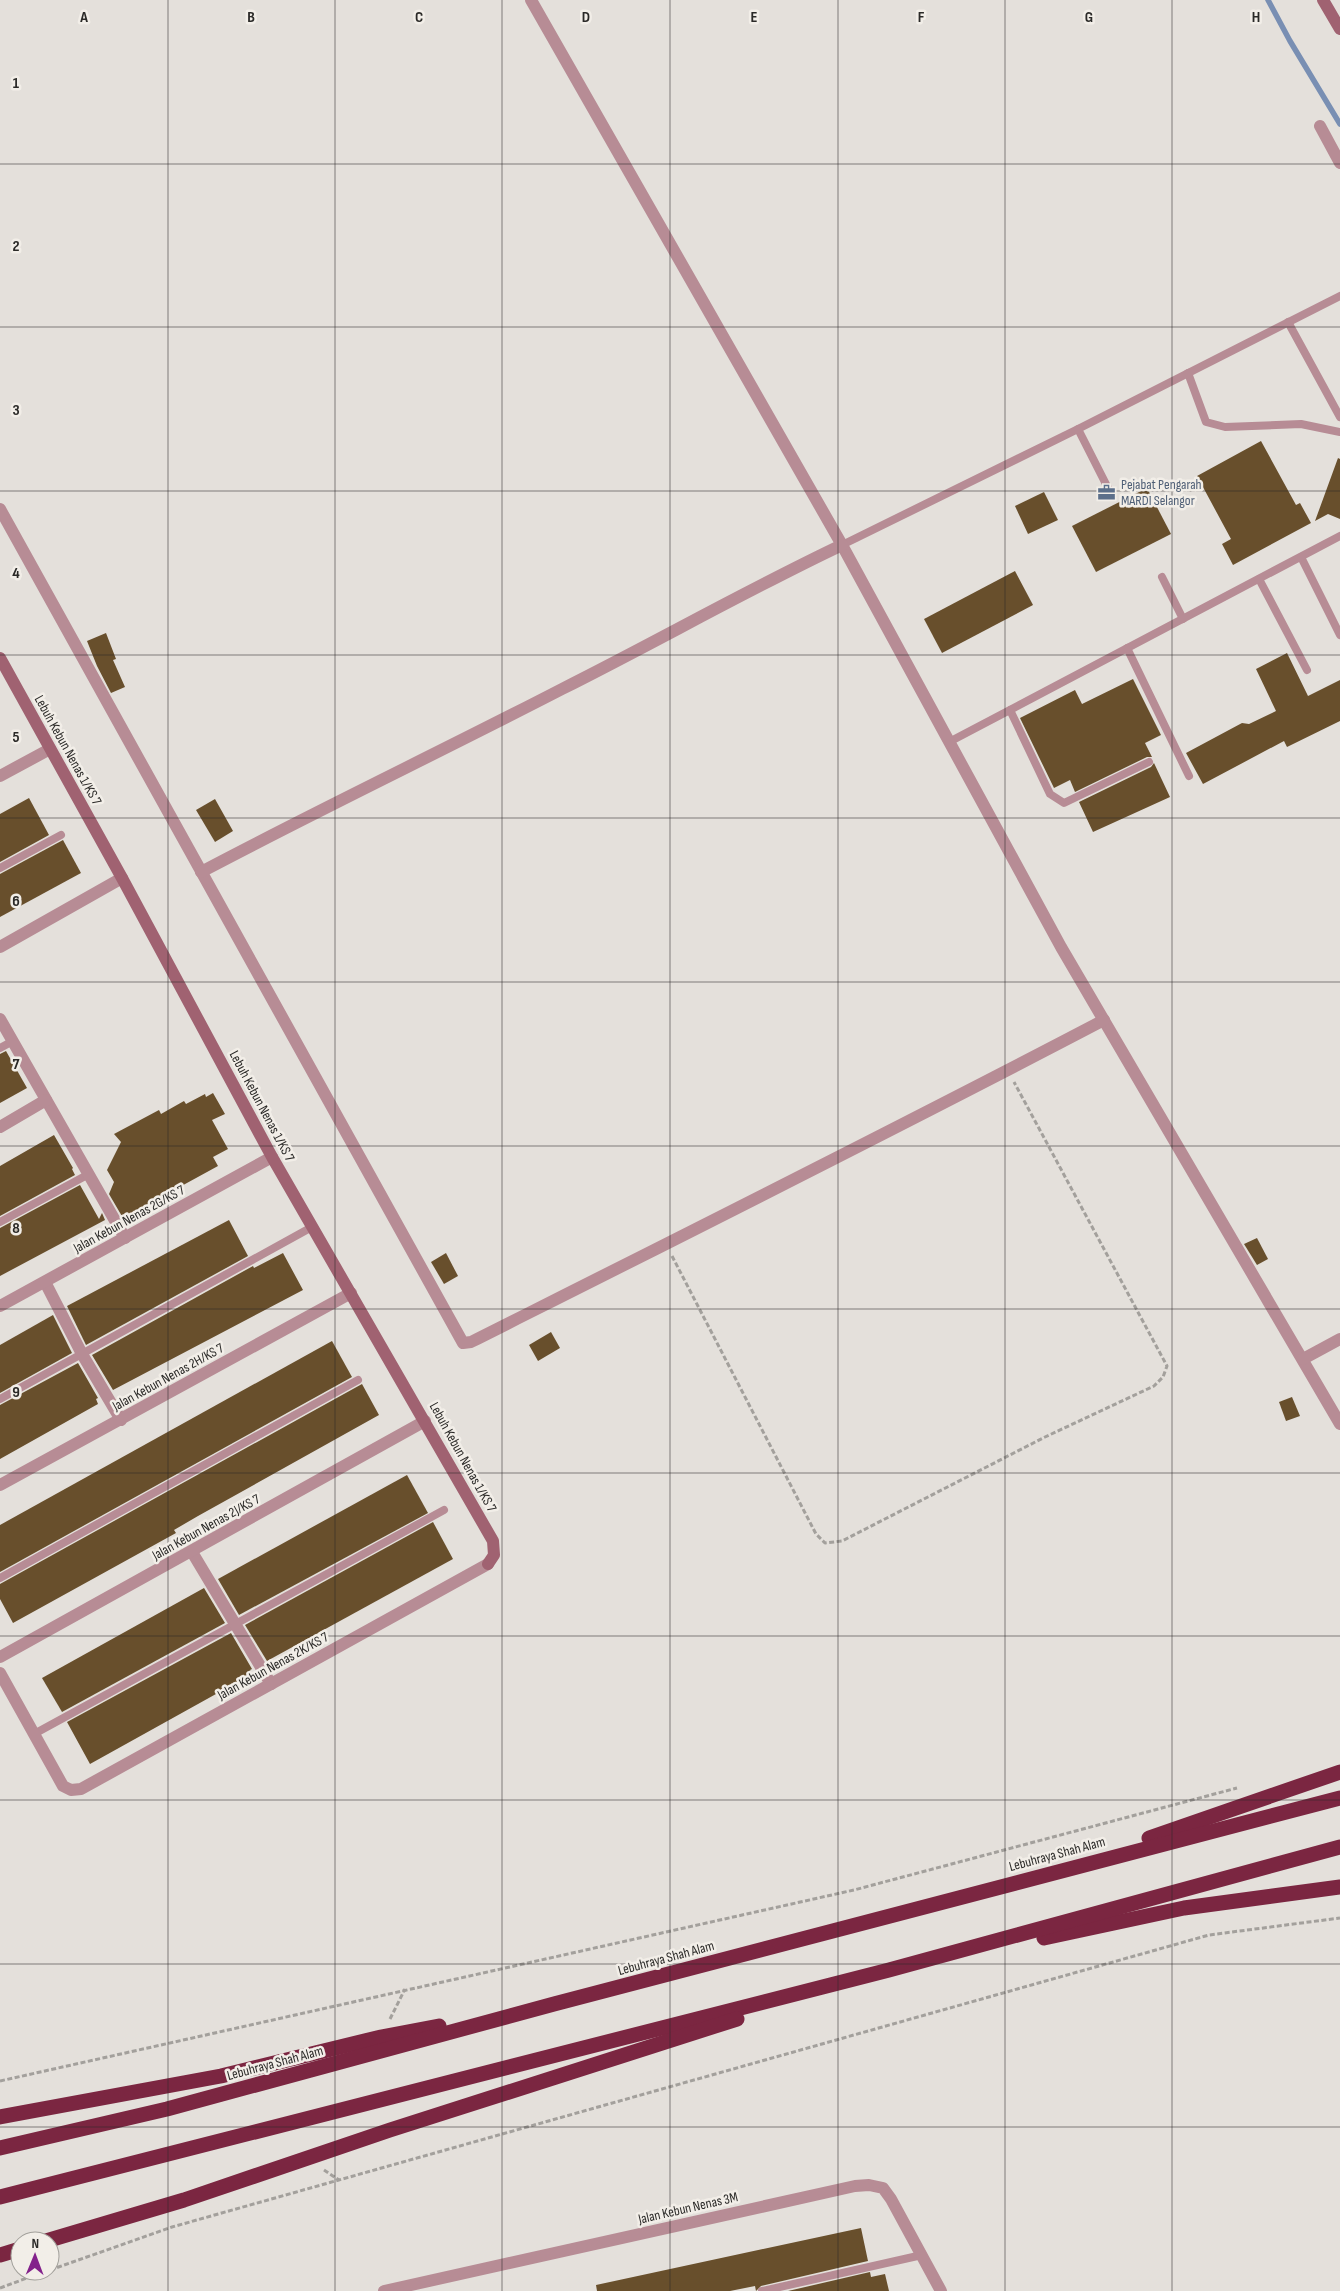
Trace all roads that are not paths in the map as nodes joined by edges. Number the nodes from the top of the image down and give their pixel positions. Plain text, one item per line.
1 (531, 0) edge
2 (1323, 0) edge
3 (1340, 29) edge
4 (1320, 126) dead end
5 (1340, 163) edge
6 (1340, 296) edge
7 (1288, 322) junction
8 (1188, 373) junction
9 (1339, 415) edge
10 (1078, 429) junction
11 (1340, 432) edge
12 (1112, 496) dead end
13 (0, 509) edge
14 (1340, 536) edge
15 (842, 546) junction
16 (1301, 557) junction
17 (1162, 577) dead end
18 (1259, 579) junction
19 (1183, 619) junction
20 (1340, 635) edge
21 (1127, 648) junction
22 (0, 658) edge
23 (1307, 670) dead end
24 (1010, 710) junction
25 (949, 742) junction
26 (50, 749) junction
27 (1149, 762) dead end
28 (0, 776) edge
29 (1189, 776) dead end
30 (61, 835) dead end
31 (0, 868) edge
32 (201, 872) junction
33 (122, 878) junction
34 (0, 947) edge
35 (0, 1019) edge
36 (1104, 1020) junction
37 (12, 1041) junction
38 (0, 1048) edge
39 (46, 1100) junction
40 (0, 1127) edge
41 (272, 1157) junction
42 (89, 1174) junction
43 (0, 1222) edge
44 (312, 1227) junction
45 (125, 1238) junction
46 (45, 1282) junction
47 (351, 1293) junction
48 (0, 1306) edge
49 (1340, 1339) edge
50 (82, 1354) junction
51 (1303, 1359) junction
52 (358, 1380) dead end
53 (0, 1399) edge
54 (120, 1420) junction
55 (425, 1421) junction
56 (1340, 1424) edge
57 (0, 1485) edge
58 (444, 1510) dead end
59 (192, 1552) junction
60 (488, 1564) joint
61 (0, 1578) edge
62 (235, 1623) junction
63 (0, 1657) edge
64 (0, 1673) edge
65 (271, 1684) junction
66 (34, 1734) junction
67 (1340, 1772) edge
68 (1340, 1798) edge
69 (1340, 1848) edge
70 (1049, 1873) junction
71 (1340, 1887) edge
72 (889, 1970) junction
73 (554, 2004) junction
74 (0, 2117) edge
75 (0, 2148) edge
76 (0, 2197) edge
77 (60, 2237) edge
78 (922, 2255) junction
79 (384, 2291) edge
80 (762, 2291) edge
81 (941, 2291) edge

1 - 15 street
2 - 3 street
4 - 5 street
6 - 7 lane
7 - 8 lane
7 - 9 lane
8 - 10 lane
8 - 11 lane
10 - 12 lane
10 - 15 lane
13 - 32 street
14 - 16 lane
15 - 25 street
15 - 32 street
16 - 18 lane
16 - 20 lane
17 - 19 lane
18 - 19 lane
18 - 23 lane
19 - 21 lane
21 - 24 lane
21 - 29 lane
22 - 26 street, Lebuh Kebun Nenas 1/KS 7
24 - 25 lane
24 - 27 lane
25 - 36 street
26 - 28 street
26 - 33 street, Lebuh Kebun Nenas 1/KS 7
30 - 31 lane
32 - 36 street
33 - 34 street
33 - 41 street, Lebuh Kebun Nenas 1/KS 7
35 - 37 street
36 - 51 street
37 - 38 lane
37 - 39 street
39 - 40 street
39 - 42 street
41 - 44 street, Lebuh Kebun Nenas 1/KS 7
41 - 45 street, Jalan Kebun Nenas 2G/KS 7
42 - 43 lane
42 - 45 street
44 - 47 street, Lebuh Kebun Nenas 1/KS 7
44 - 50 lane
45 - 46 street, Jalan Kebun Nenas 2G/KS 7
46 - 48 street, Jalan Kebun Nenas 2G/KS 7
46 - 50 street
47 - 54 street, Jalan Kebun Nenas 2H/KS 7
47 - 55 street, Lebuh Kebun Nenas 1/KS 7
49 - 51 street
50 - 53 lane
50 - 54 street
51 - 56 street
52 - 61 lane
54 - 57 street, Jalan Kebun Nenas 2H/KS 7
55 - 59 street, Jalan Kebun Nenas 2J/KS 7
55 - 60 street, Lebuh Kebun Nenas 1/KS 7
58 - 62 lane
59 - 62 street
59 - 63 street, Jalan Kebun Nenas 2J/KS 7
60 - 65 street, Jalan Kebun Nenas 2K/KS 7
62 - 65 street
62 - 66 lane
64 - 66 street
65 - 66 street, Jalan Kebun Nenas 2K/KS 7
67 - 70 highway
68 - 70 highway, Lebuhraya Shah Alam
69 - 72 highway
70 - 73 highway, Lebuhraya Shah Alam
71 - 72 highway
72 - 76 highway
72 - 77 highway
73 - 74 highway
73 - 75 highway, Lebuhraya Shah Alam
78 - 79 street, Jalan Kebun Nenas 3M
78 - 80 lane
78 - 81 street, Jalan Kebun Nenas 3M

